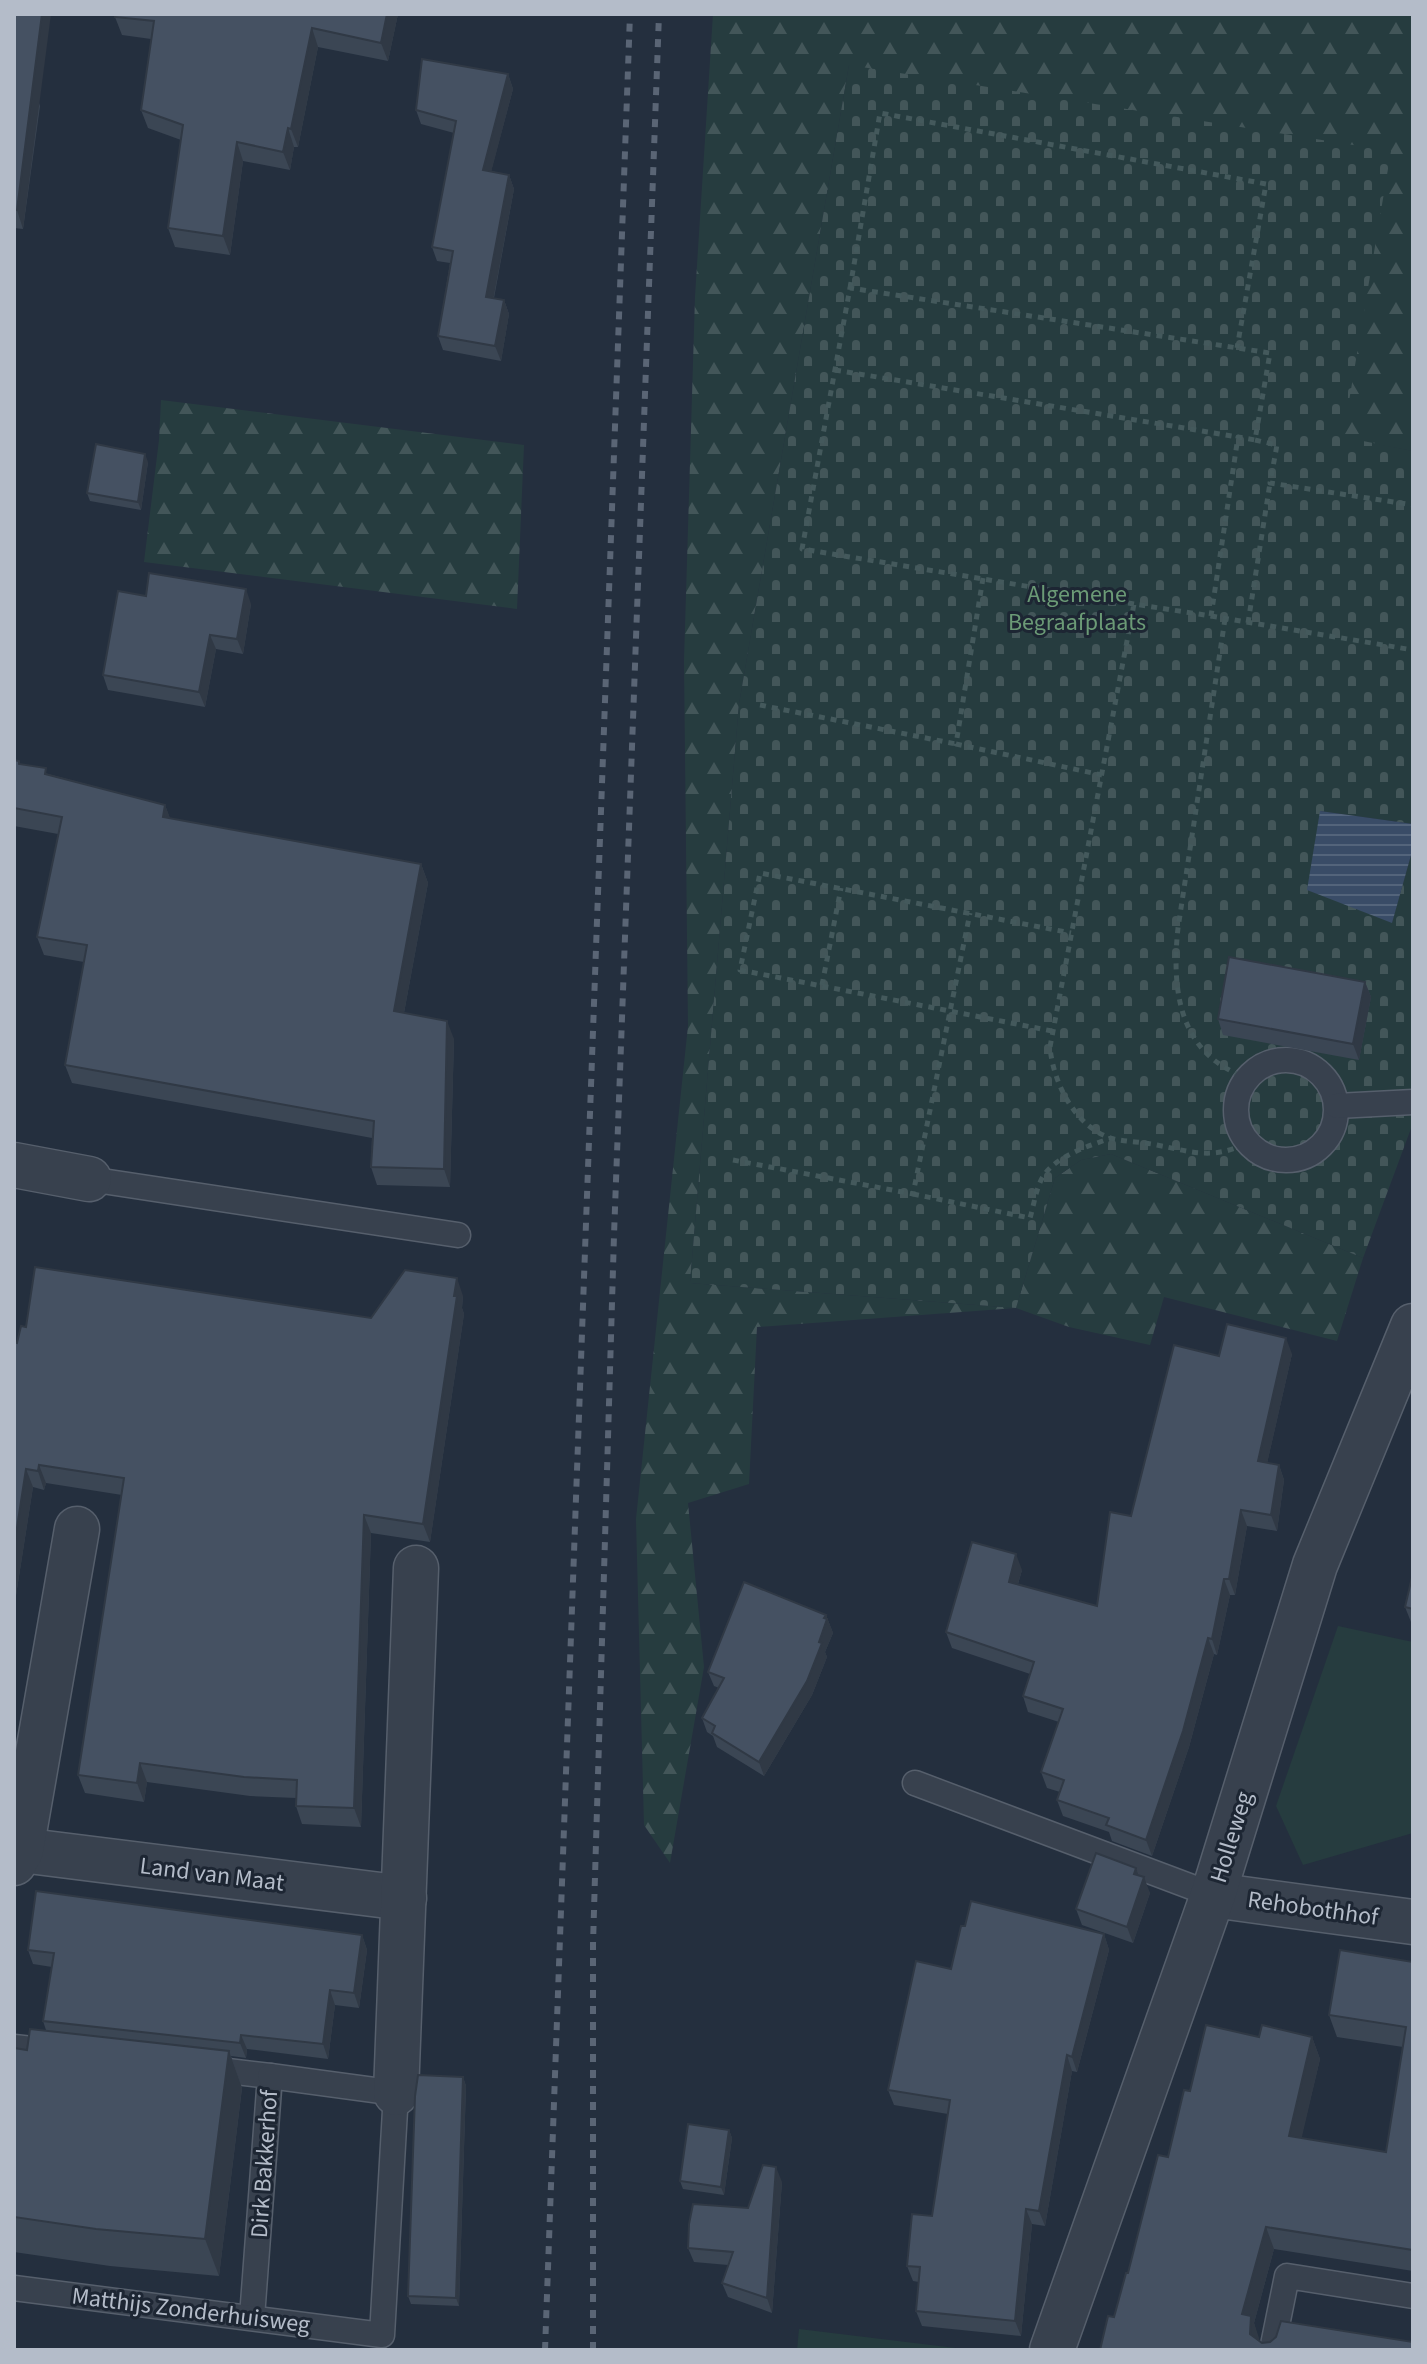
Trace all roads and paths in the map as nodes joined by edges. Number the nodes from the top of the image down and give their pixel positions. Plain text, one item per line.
1 (850, 288) junction
2 (1237, 348) junction
3 (835, 370) junction
4 (1238, 437) junction
5 (1255, 440) junction
6 (1270, 483) junction
7 (1413, 505) edge
8 (983, 578) junction
9 (1134, 604) junction
10 (1211, 616) junction
11 (1225, 619) junction
12 (1248, 623) junction
13 (1413, 650) edge
14 (760, 705) dead end
15 (956, 744) junction
16 (1102, 775) junction
17 (841, 888) junction
18 (970, 913) junction
19 (1071, 933) junction
20 (822, 985) junction
21 (950, 1011) junction
22 (1052, 1031) junction
23 (1246, 1080) junction
24 (1413, 1102) edge
25 (1337, 1106) junction
26 (1111, 1138) junction
27 (1247, 1143) junction
28 (733, 1160) dead end
29 (14, 1165) edge
30 (89, 1179) joint
31 (913, 1194) junction
32 (458, 1235) dead end
33 (1413, 1326) edge
34 (77, 1529) dead end
35 (416, 1568) dead end
36 (915, 1783) dead end
37 (17, 1856) edge
38 (1213, 1895) junction
39 (404, 1898) junction
40 (1413, 1922) edge
41 (14, 2047) edge
42 (89, 2056) edge
43 (180, 2066) edge
44 (270, 2076) junction
45 (396, 2093) junction
46 (14, 2288) edge
47 (1413, 2296) edge
48 (252, 2317) junction
49 (1052, 2350) edge
50 (1272, 2350) edge

1 - 2 path
1 - 2 path
1 - 3 path
2 - 5 path
3 - 4 path
3 - 8 path
4 - 5 path
4 - 10 path
5 - 6 path
6 - 7 path
6 - 12 path
8 - 9 path
8 - 15 path
9 - 10 path
9 - 16 path
10 - 11 path
11 - 12 path
11 - 23 path
12 - 13 path
14 - 15 path
15 - 16 path
16 - 19 path
17 - 18 path
17 - 20 path
17 - 20 path
18 - 19 path
18 - 21 path
19 - 22 path
20 - 21 path
21 - 22 path
21 - 31 path
22 - 26 path
23 - 25 lane
23 - 27 lane
24 - 25 lane
25 - 27 lane
26 - 27 path
26 - 31 path
28 - 31 path
29 - 30 street
30 - 32 lane
33 - 38 street, Holleweg
34 - 37 street, Land van Maat
35 - 39 street
36 - 38 lane
37 - 39 street, Land van Maat
38 - 40 street, Rehobothhof
38 - 49 street, Holleweg
39 - 45 street
41 - 42 lane
43 - 44 lane, Dirk Bakkerhof
44 - 45 lane
44 - 48 lane, Dirk Bakkerhof
45 - 48 lane, Matthijs Zonderhuisweg
46 - 48 lane, Matthijs Zonderhuisweg
47 - 50 lane

